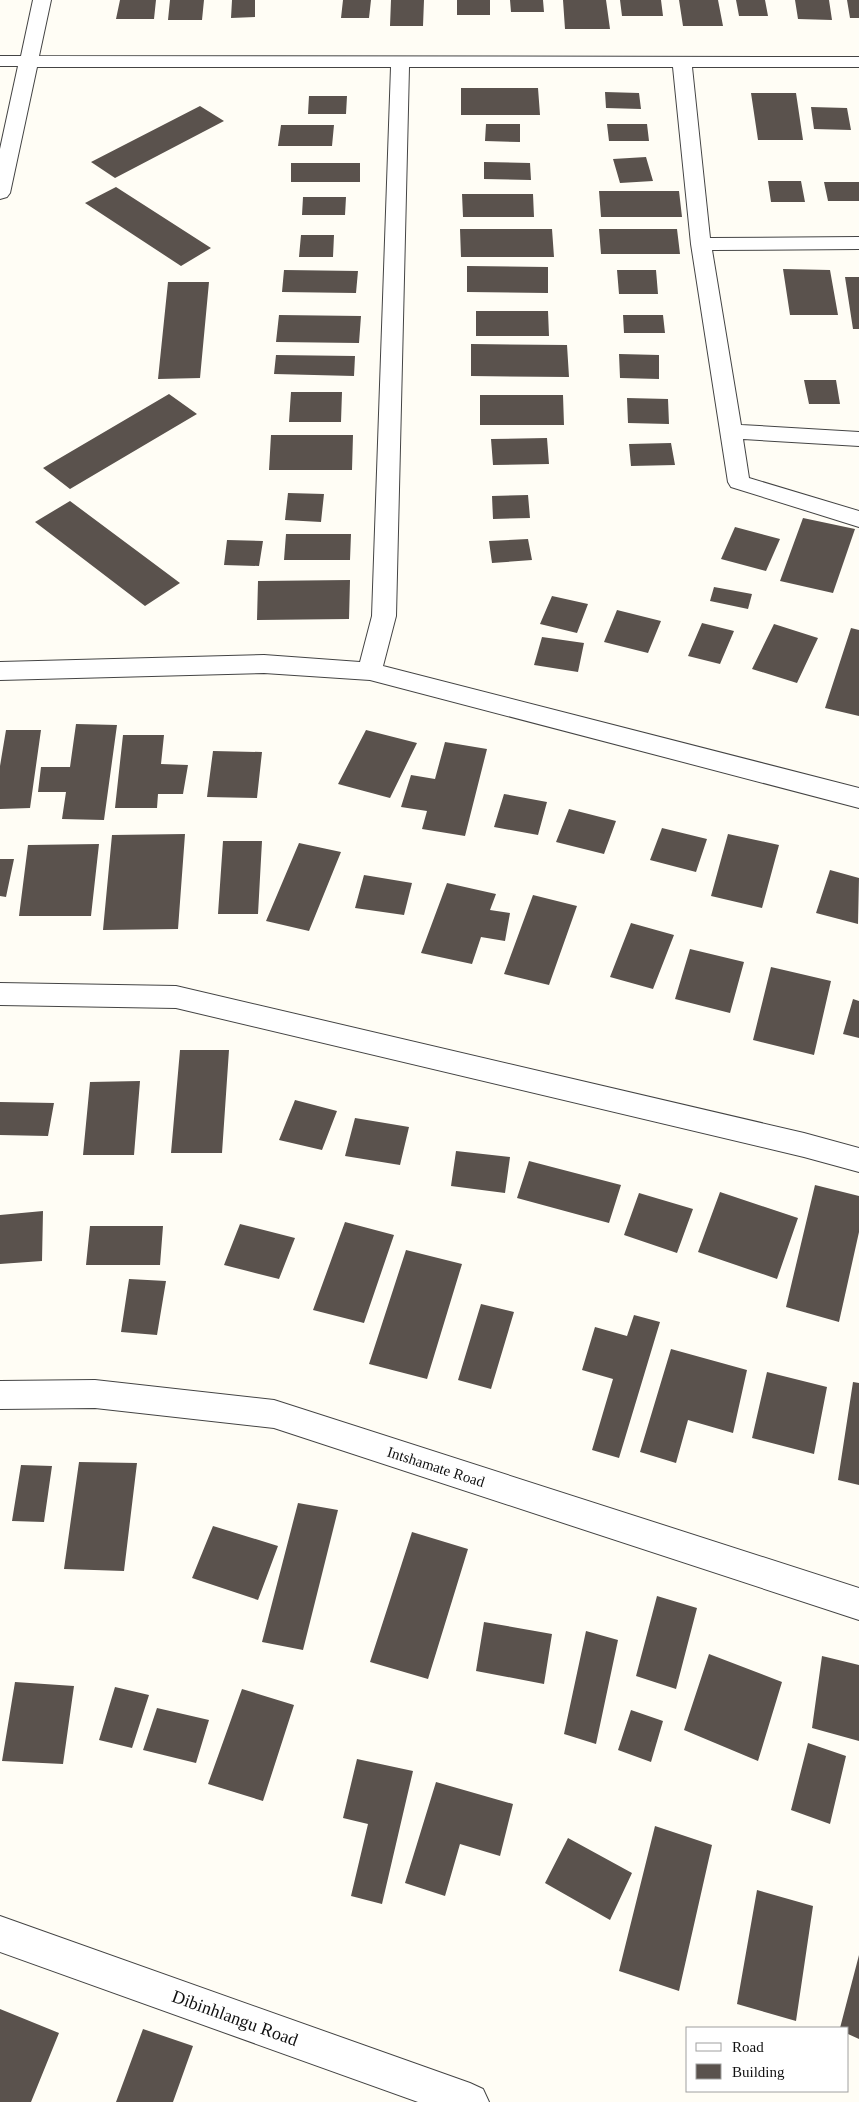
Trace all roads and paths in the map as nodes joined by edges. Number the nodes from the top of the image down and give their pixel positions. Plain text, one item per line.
1 (42, 0) edge
2 (0, 61) edge
3 (28, 61) junction
4 (400, 62) junction
5 (682, 62) junction
6 (859, 62) edge
7 (0, 193) edge
8 (859, 243) edge
9 (701, 244) junction
10 (731, 432) junction
11 (859, 439) edge
12 (859, 519) edge
13 (0, 670) edge
14 (370, 671) junction
15 (859, 798) edge
16 (0, 994) edge
17 (859, 1160) edge
18 (0, 1395) edge
19 (859, 1604) edge
20 (0, 1934) edge
21 (470, 2102) edge

1 - 3 street
2 - 3 street
3 - 4 street
3 - 7 street
4 - 5 street
4 - 14 street
5 - 6 street
5 - 9 street
8 - 9 street
9 - 10 street
10 - 11 street
10 - 12 street
13 - 14 street
14 - 15 street
16 - 17 street
18 - 19 street, Intshamate Road
20 - 21 street, Dibinhlangu Road

